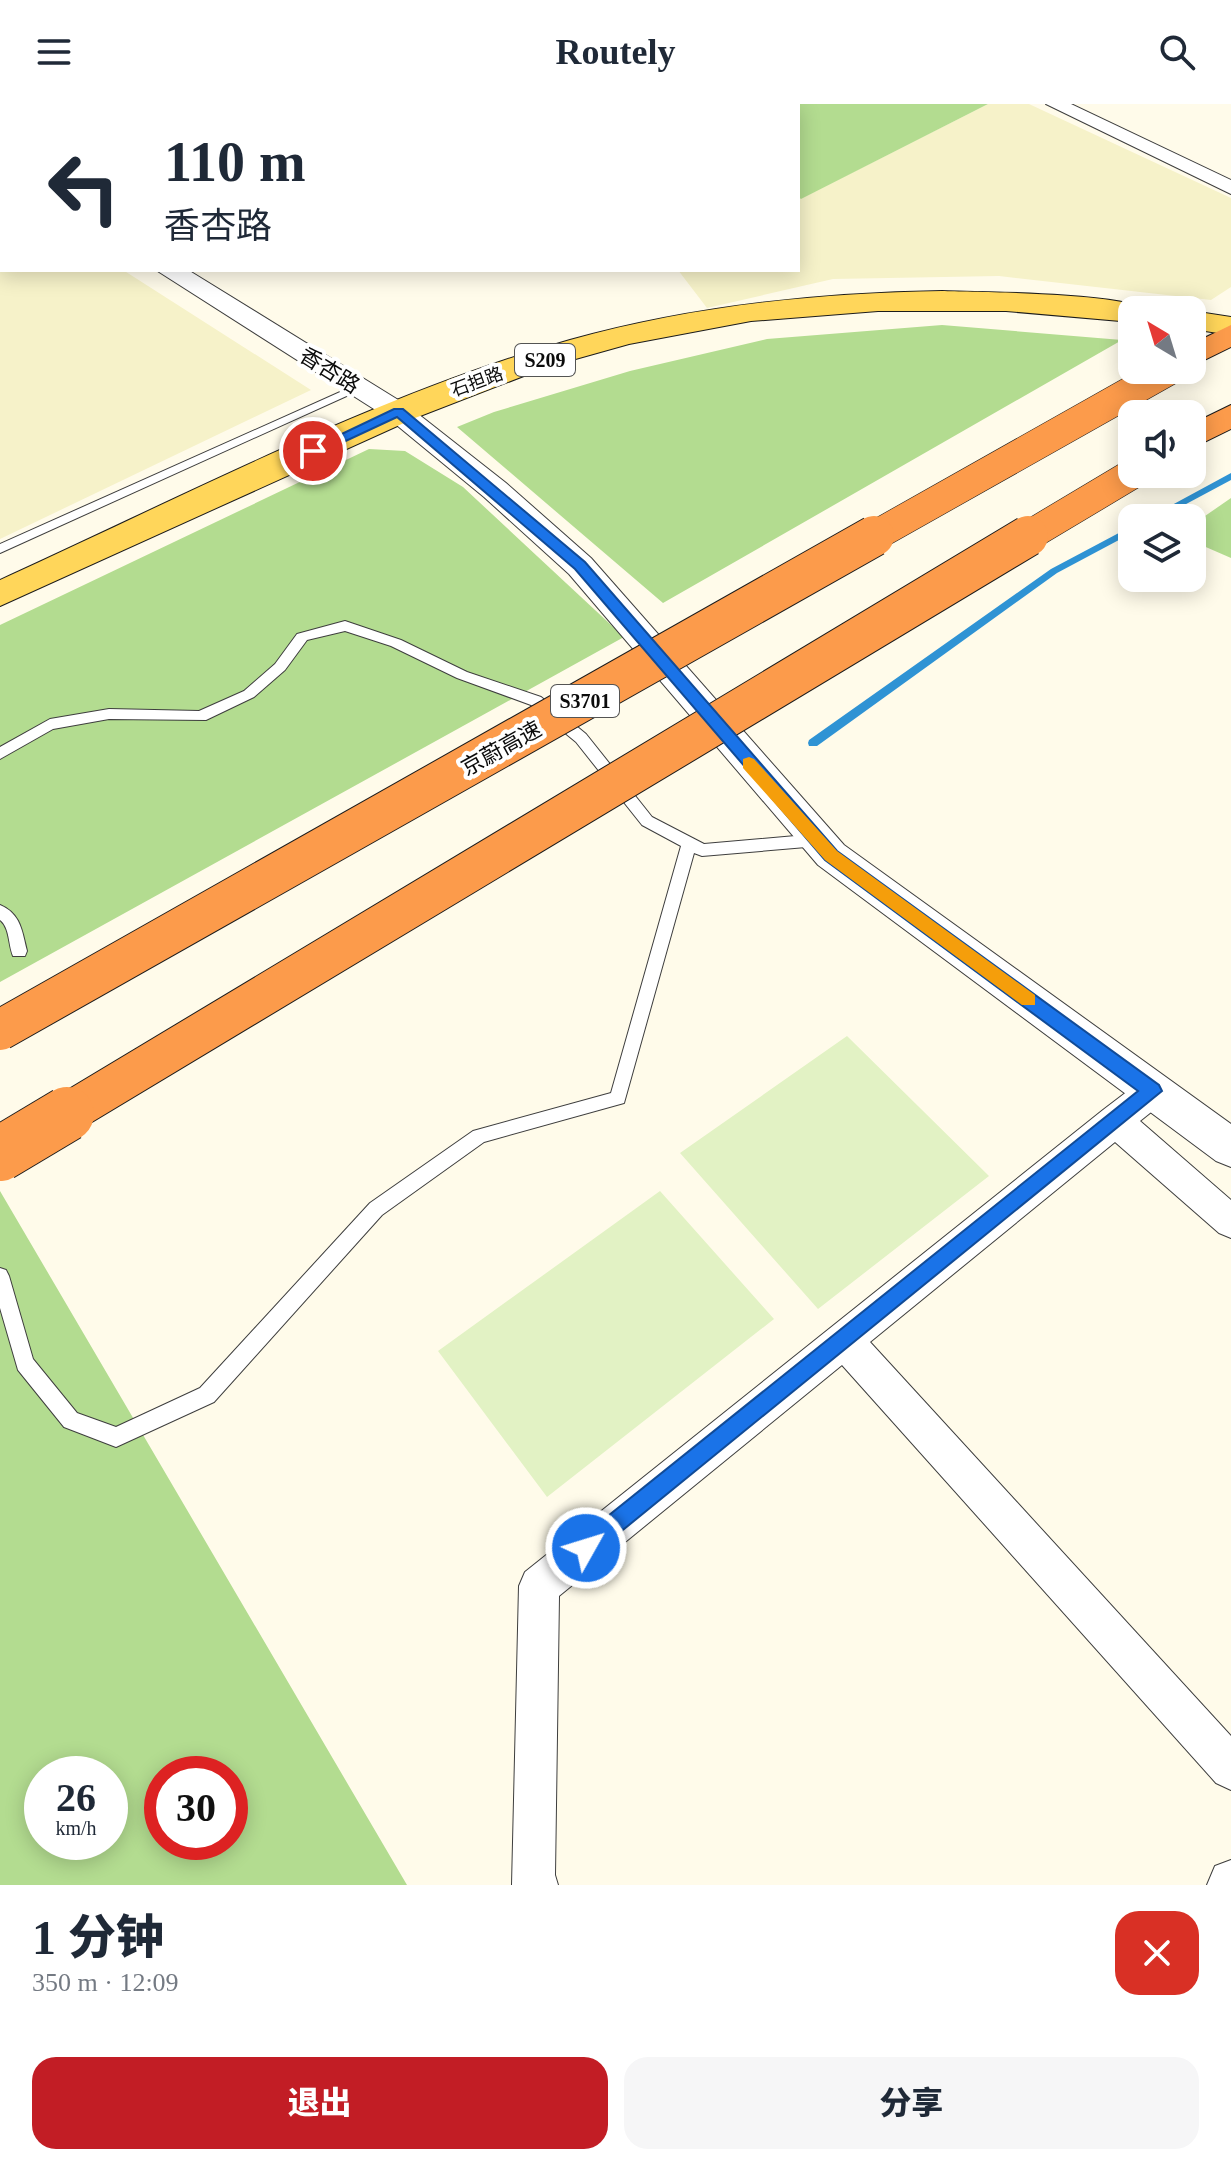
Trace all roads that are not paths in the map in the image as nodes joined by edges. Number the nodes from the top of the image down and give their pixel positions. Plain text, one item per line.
1 (1056, 104) edge
2 (1231, 188) edge
3 (172, 272) edge
4 (1118, 311) edge
5 (1206, 322) edge
6 (1231, 326) edge
7 (1231, 334) edge
8 (1206, 349) edge
9 (1144, 384) edge
10 (358, 387) junction
11 (398, 412) junction
12 (1231, 415) edge
13 (1206, 430) edge
14 (1118, 482) edge
15 (0, 549) edge
16 (0, 594) edge
17 (0, 754) edge
18 (818, 840) junction
19 (689, 843) junction
20 (0, 911) edge
21 (19, 951) dead end
22 (0, 1030) edge
23 (1153, 1091) junction
24 (1115, 1120) junction
25 (1231, 1148) edge
26 (0, 1154) edge
27 (1231, 1222) edge
28 (0, 1276) edge
29 (844, 1340) junction
30 (1231, 1768) edge
31 (536, 1885) edge

1 - 2 street
3 - 10 street, 香杏路
4 - 11 main road, 石担路 / S209
5 - 6 main road
7 - 8 highway
9 - 22 highway, 京蔚高速 / S3701, bridge
10 - 11 street, 香杏路
10 - 15 lane
11 - 16 main road, 石担路 / S209
11 - 18 street, 香杏路
12 - 13 highway
14 - 26 highway, bridge
17 - 19 lane
18 - 19 lane
18 - 23 street, 香杏路
19 - 28 lane
20 - 21 lane
23 - 24 street
23 - 25 street, 香杏路
24 - 27 street
24 - 29 street
29 - 30 street
29 - 31 street

